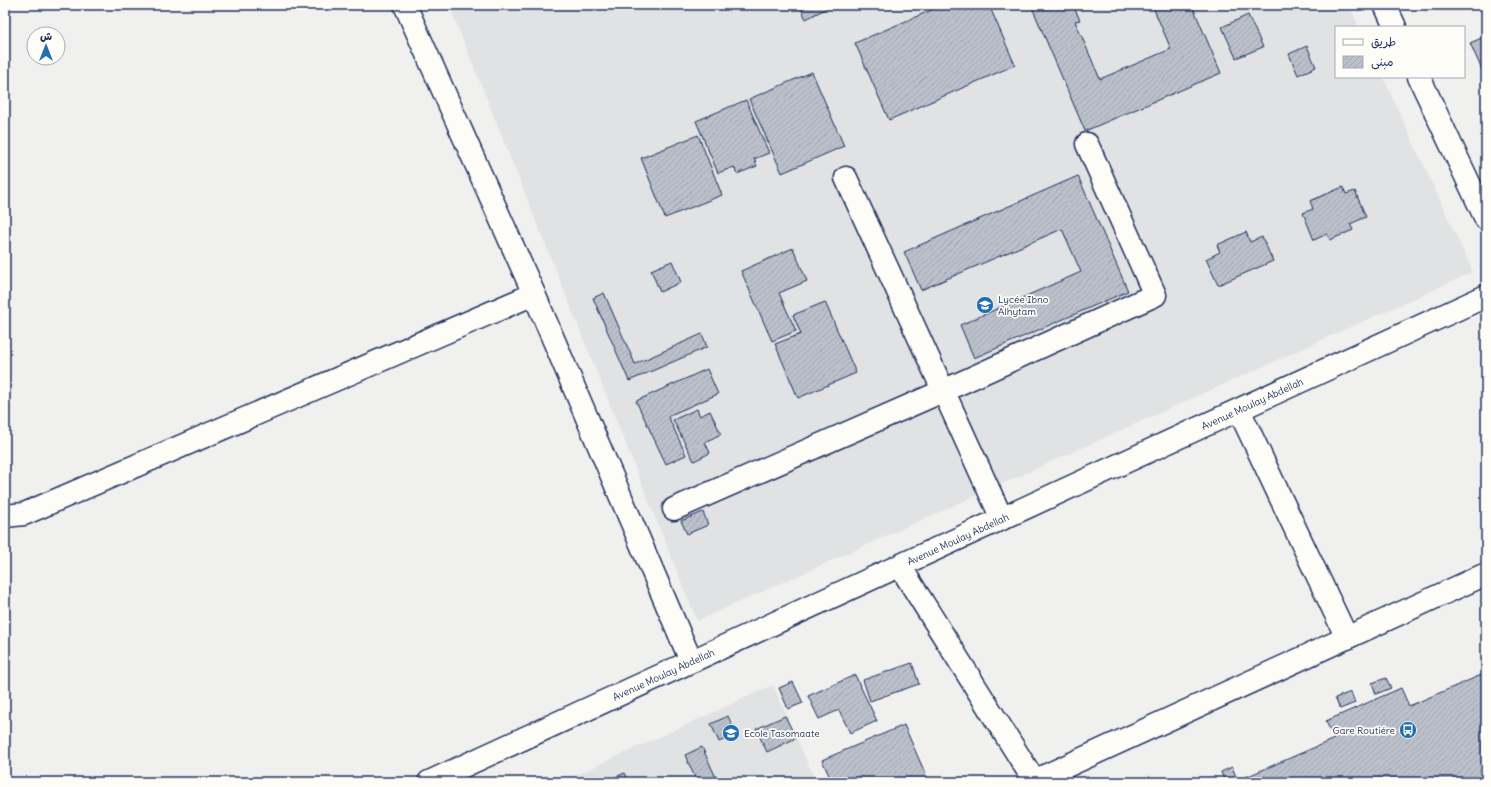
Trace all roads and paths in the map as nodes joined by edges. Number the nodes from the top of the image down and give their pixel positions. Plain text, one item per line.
1 (405, 5) edge
2 (1385, 5) edge
3 (1395, 26) edge
4 (1419, 78) edge
5 (1087, 144) dead end
6 (846, 178) dead end
7 (1486, 219) edge
8 (534, 294) junction
9 (1486, 296) edge
10 (944, 391) junction
11 (1239, 410) junction
12 (674, 509) dead end
13 (5, 516) edge
14 (1002, 518) junction
15 (900, 566) junction
16 (1486, 574) edge
17 (1347, 638) junction
18 (691, 661) junction
19 (443, 779) edge
20 (1035, 781) edge

1 - 8 street
2 - 3 street
4 - 7 street
5 - 10 street
6 - 10 street
8 - 13 street
8 - 18 street
9 - 11 street, Avenue Moulay Abdellah
10 - 12 street
10 - 14 street
11 - 14 street, Avenue Moulay Abdellah
11 - 17 street
14 - 15 street, Avenue Moulay Abdellah
15 - 18 street, Avenue Moulay Abdellah
15 - 20 street
16 - 17 street
17 - 20 street
18 - 19 street, Avenue Moulay Abdellah

